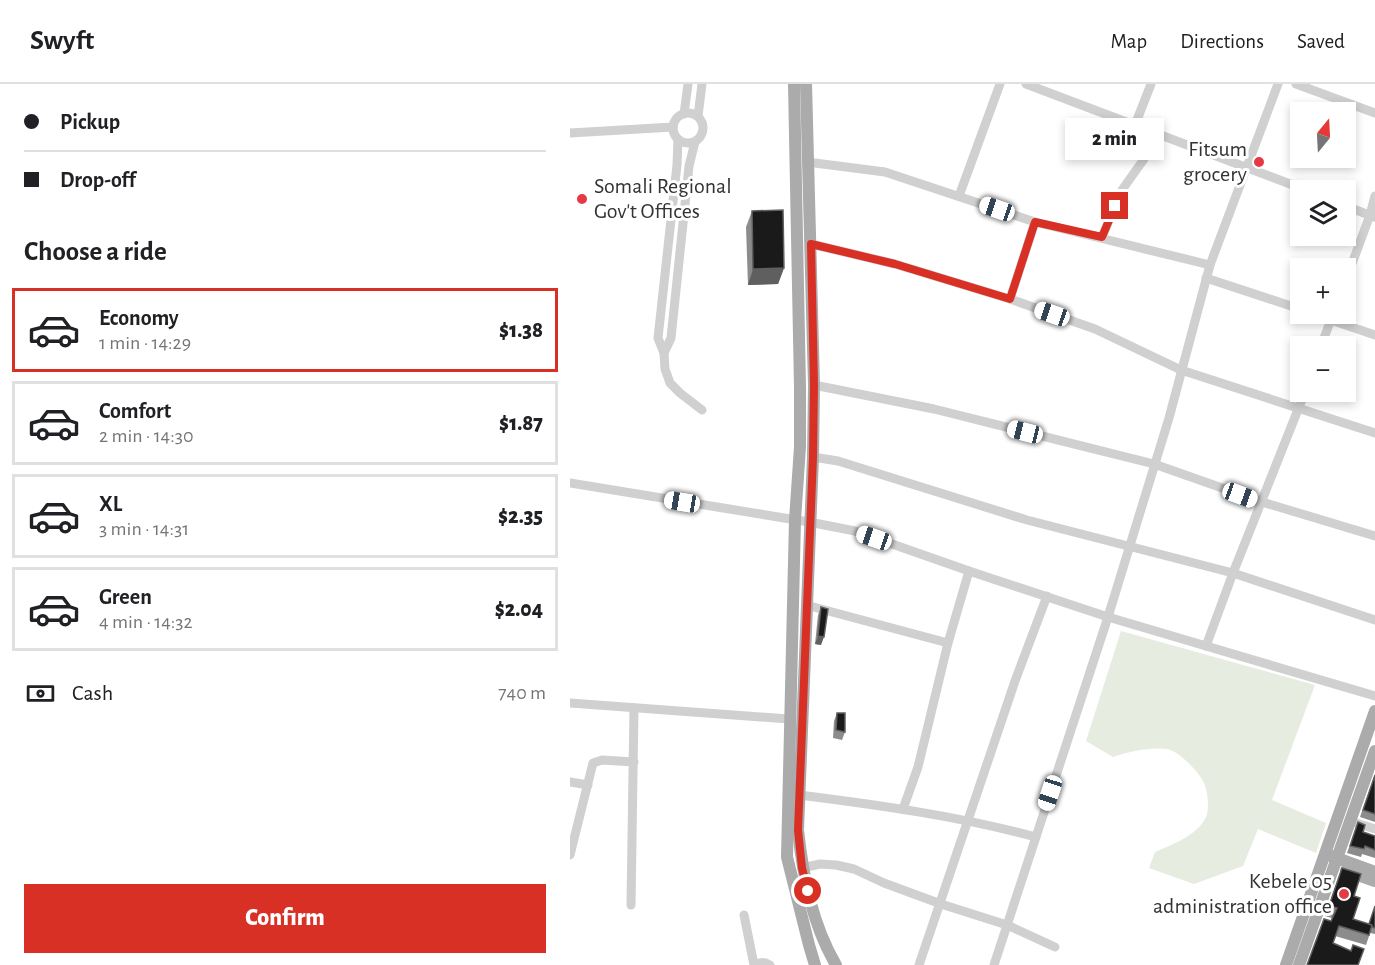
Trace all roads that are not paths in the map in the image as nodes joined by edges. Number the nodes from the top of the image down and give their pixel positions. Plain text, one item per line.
1 (687, 84) edge
2 (702, 84) edge
3 (794, 84) edge
4 (806, 84) edge
5 (1000, 84) edge
6 (1026, 84) edge
7 (1150, 84) edge
8 (1278, 84) edge
9 (1296, 84) edge
10 (1375, 113) edge
11 (684, 114) junction
12 (698, 116) junction
13 (1135, 125) junction
14 (673, 127) junction
15 (1156, 132) junction
16 (570, 134) edge
17 (678, 139) junction
18 (695, 142) junction
19 (807, 162) junction
20 (1246, 167) junction
21 (1290, 184) edge
22 (960, 196) junction
23 (1375, 196) edge
24 (1356, 210) edge
25 (1372, 216) edge
26 (1035, 222) junction
27 (1102, 237) junction
28 (811, 244) junction
29 (1355, 258) edge
30 (1210, 265) junction
31 (1206, 278) junction
32 (1010, 299) junction
33 (1290, 306) edge
34 (1349, 324) edge
35 (1375, 335) edge
36 (664, 353) junction
37 (1181, 370) junction
38 (814, 385) junction
39 (1301, 402) edge
40 (1299, 407) junction
41 (702, 410) dead end
42 (1375, 433) edge
43 (813, 457) junction
44 (1154, 464) junction
45 (570, 483) edge
46 (1262, 502) junction
47 (795, 520) junction
48 (810, 522) junction
49 (1375, 536) edge
50 (1129, 547) junction
51 (969, 571) junction
52 (1233, 573) junction
53 (1047, 596) junction
54 (806, 604) junction
55 (1108, 616) junction
56 (1375, 620) edge
57 (948, 643) junction
58 (1206, 646) junction
59 (1375, 696) edge
60 (570, 703) edge
61 (634, 708) junction
62 (1375, 711) edge
63 (789, 719) junction
64 (1375, 751) edge
65 (634, 762) junction
66 (570, 782) edge
67 (588, 785) junction
68 (799, 795) junction
69 (903, 808) junction
70 (969, 820) junction
71 (1350, 821) junction
72 (1375, 829) edge
73 (1036, 837) junction
74 (570, 855) edge
75 (1330, 861) junction
76 (802, 868) junction
77 (1375, 872) edge
78 (1375, 881) edge
79 (941, 904) junction
80 (631, 905) dead end
81 (744, 915) dead end
82 (1007, 925) junction
83 (1055, 946) dead end
84 (814, 962) edge
85 (755, 965) edge
86 (770, 965) edge
87 (836, 965) edge
88 (920, 965) edge
89 (994, 965) edge
90 (1286, 965) edge
91 (1299, 965) edge

1 - 11 street
2 - 12 street
3 - 47 main road
4 - 19 main road
5 - 22 street
6 - 13 street
7 - 13 street
8 - 20 street
9 - 10 street
11 - 12 street
11 - 14 street
12 - 18 street
13 - 15 street
14 - 16 street
14 - 17 street
15 - 20 street
15 - 27 street
17 - 18 street
17 - 36 street
18 - 36 street
19 - 22 street
19 - 28 main road
20 - 21 street
20 - 30 street
22 - 26 street
23 - 25 street
24 - 25 street
25 - 29 street
26 - 27 street
26 - 32 street
27 - 30 street
28 - 32 street
28 - 38 main road
30 - 31 street
31 - 33 street
31 - 37 street
32 - 37 street
34 - 35 street
36 - 41 street
37 - 40 street
37 - 44 street
38 - 43 main road
38 - 44 street
39 - 40 street
40 - 42 street
40 - 46 street
43 - 48 main road
43 - 50 street
44 - 46 street
44 - 50 street
45 - 47 street
46 - 49 street
46 - 52 street
47 - 48 street
47 - 63 main road
48 - 51 street
48 - 54 main road
50 - 52 street
50 - 55 street
51 - 53 street
51 - 57 street
52 - 56 street
52 - 58 street
53 - 55 street
53 - 70 street
54 - 57 street
54 - 68 main road
55 - 58 street
55 - 73 street
57 - 69 street
58 - 59 street
60 - 61 street
61 - 63 street
61 - 65 street
62 - 75 main road
63 - 84 main road
64 - 71 main road
65 - 67 street
65 - 80 street
66 - 67 street
67 - 74 street
68 - 69 street
68 - 76 main road
69 - 70 street
70 - 73 street
70 - 79 street
71 - 72 street
71 - 75 main road
73 - 82 street
75 - 77 main road
75 - 78 main road
75 - 90 main road
75 - 91 main road
76 - 79 street
76 - 87 main road
79 - 82 street
79 - 88 street
81 - 85 street
82 - 83 street
82 - 89 street
85 - 86 street

